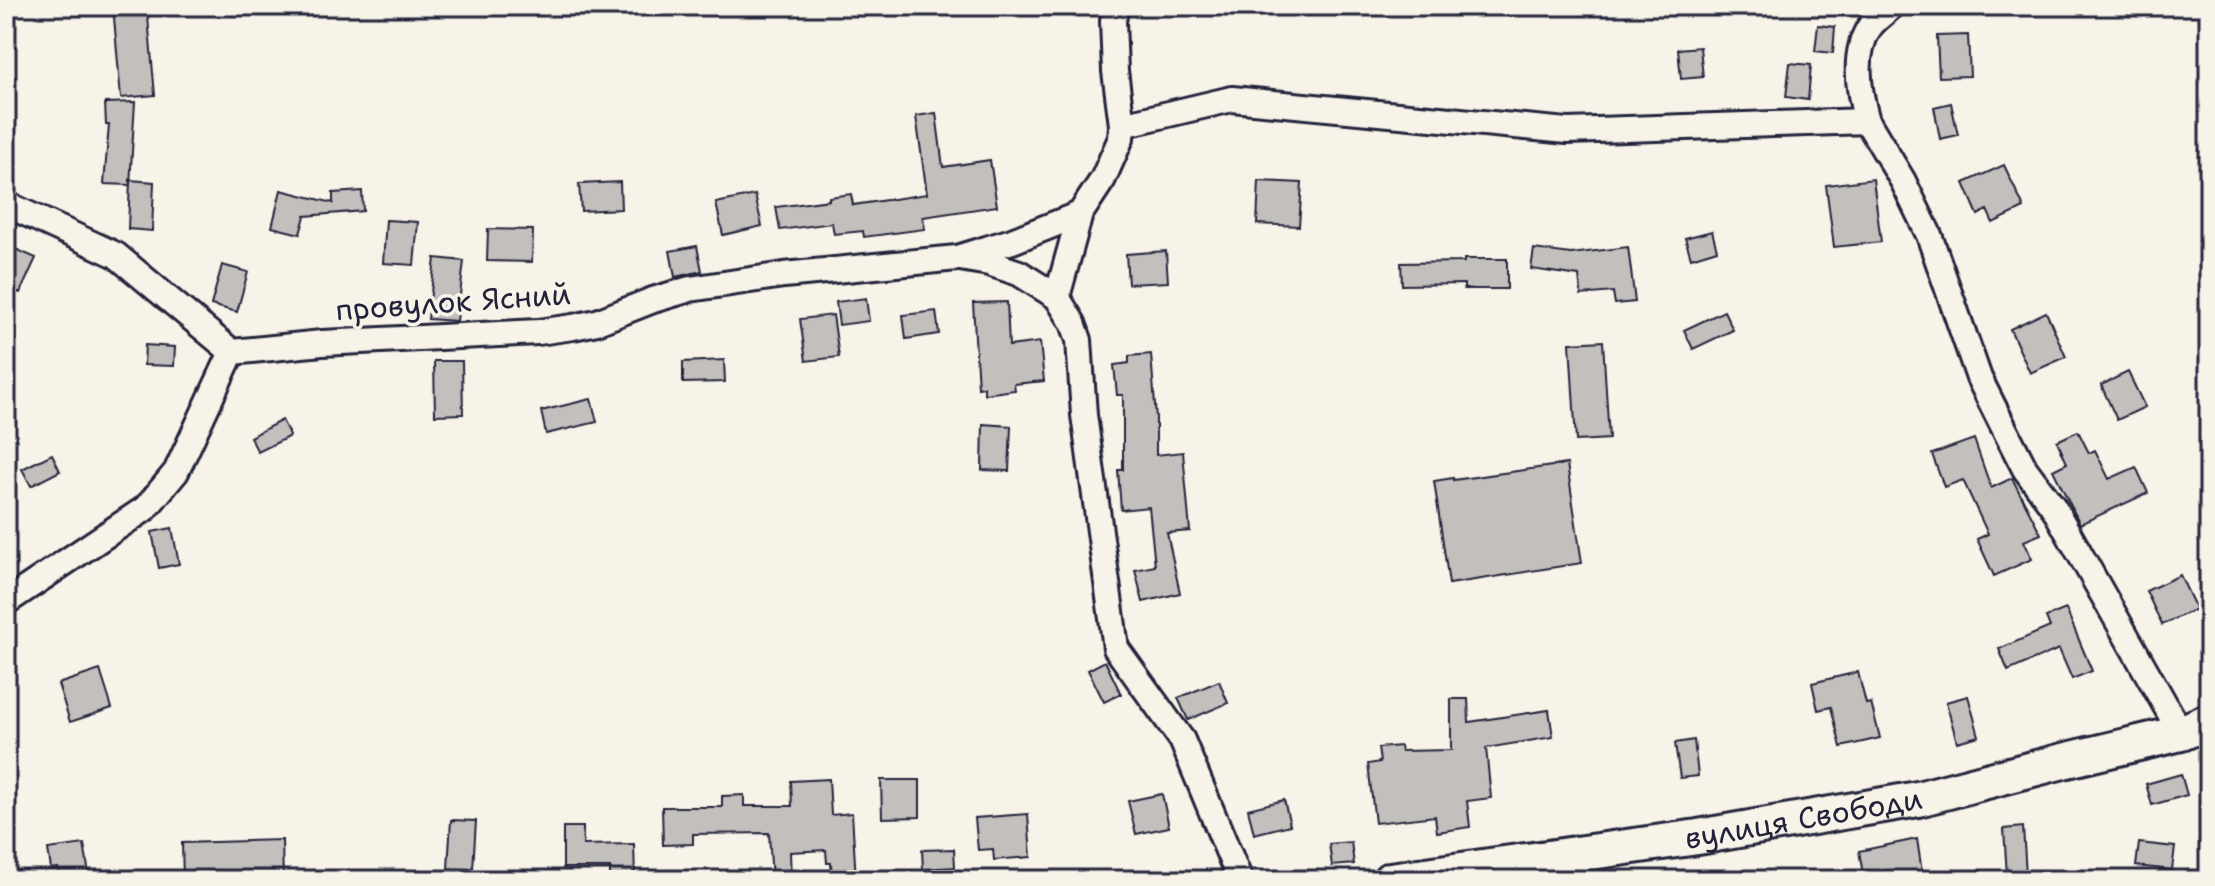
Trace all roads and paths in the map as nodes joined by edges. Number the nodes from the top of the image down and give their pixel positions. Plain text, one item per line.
1 (1116, 6) edge
2 (1892, 6) edge
3 (1867, 121) junction
4 (1122, 125) junction
5 (6, 204) edge
6 (1080, 214) junction
7 (957, 258) junction
8 (1057, 297) junction
9 (232, 352) junction
10 (6, 602) edge
11 (2195, 727) edge
12 (1240, 880) edge
13 (1390, 880) edge

1 - 4 street
2 - 3 street
3 - 4 street
3 - 11 street
4 - 6 street
5 - 9 street
6 - 7 street, провулок Ясний
6 - 8 street
7 - 8 street
7 - 9 street, провулок Ясний
8 - 12 street
9 - 10 street
11 - 13 street, вулиця Свободи

